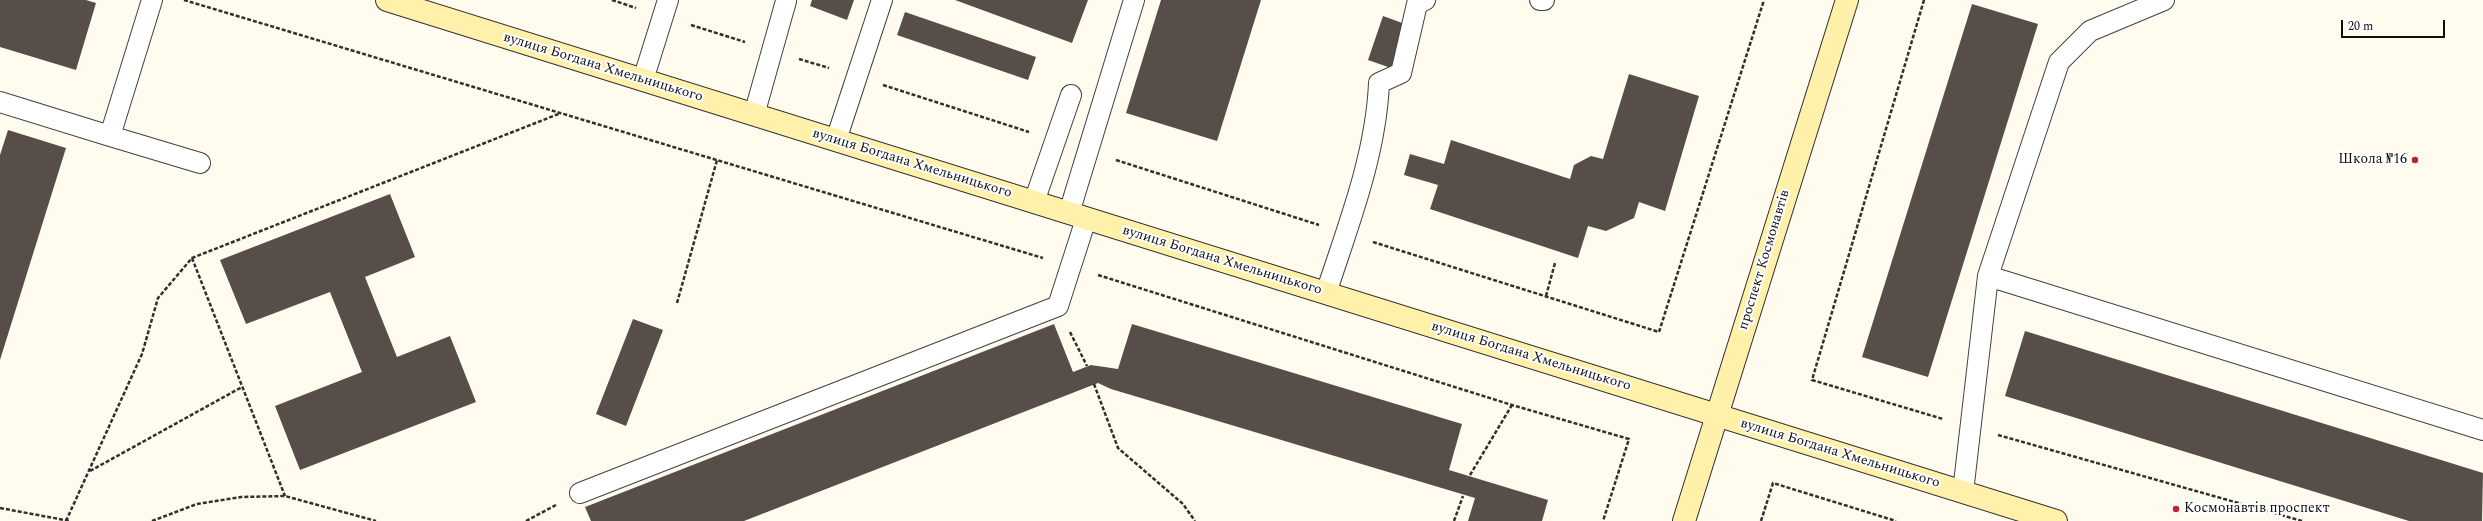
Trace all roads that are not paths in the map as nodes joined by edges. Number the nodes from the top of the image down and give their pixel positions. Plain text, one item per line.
1 (152, 0) edge
2 (387, 0) edge
3 (882, 0) edge
4 (1134, 0) edge
5 (1425, 0) edge
6 (1540, 0) edge
7 (1544, 0) edge
8 (1847, 0) edge
9 (2164, 0) edge
10 (786, 2) dead end
11 (665, 8) edge
12 (643, 80) junction
13 (1071, 95) dead end
14 (0, 102) edge
15 (754, 115) junction
16 (110, 136) junction
17 (836, 140) junction
18 (200, 163) dead end
19 (1034, 202) junction
20 (1078, 216) junction
21 (1988, 276) junction
22 (1326, 293) junction
23 (1717, 416) junction
24 (2483, 430) edge
25 (1963, 492) junction
26 (580, 493) road end
27 (1684, 521) edge
28 (2056, 521) edge

1 - 16 lane
2 - 12 street, вулиця Богдана Хмельницького
3 - 17 lane
4 - 20 lane
5 - 22 lane
6 - 7 lane
8 - 23 street, проспект Космонавтів
9 - 21 lane
10 - 15 lane
11 - 12 lane
12 - 15 street, вулиця Богдана Хмельницького
13 - 19 lane
14 - 16 lane
15 - 17 street, вулиця Богдана Хмельницького
16 - 18 lane
17 - 19 street, вулиця Богдана Хмельницького
19 - 20 street, вулиця Богдана Хмельницького
20 - 22 street, вулиця Богдана Хмельницького
20 - 26 lane
21 - 24 lane
21 - 25 lane
22 - 23 street, вулиця Богдана Хмельницького
23 - 25 street, вулиця Богдана Хмельницького
23 - 27 street, проспект Космонавтів
25 - 28 street, вулиця Богдана Хмельницького

